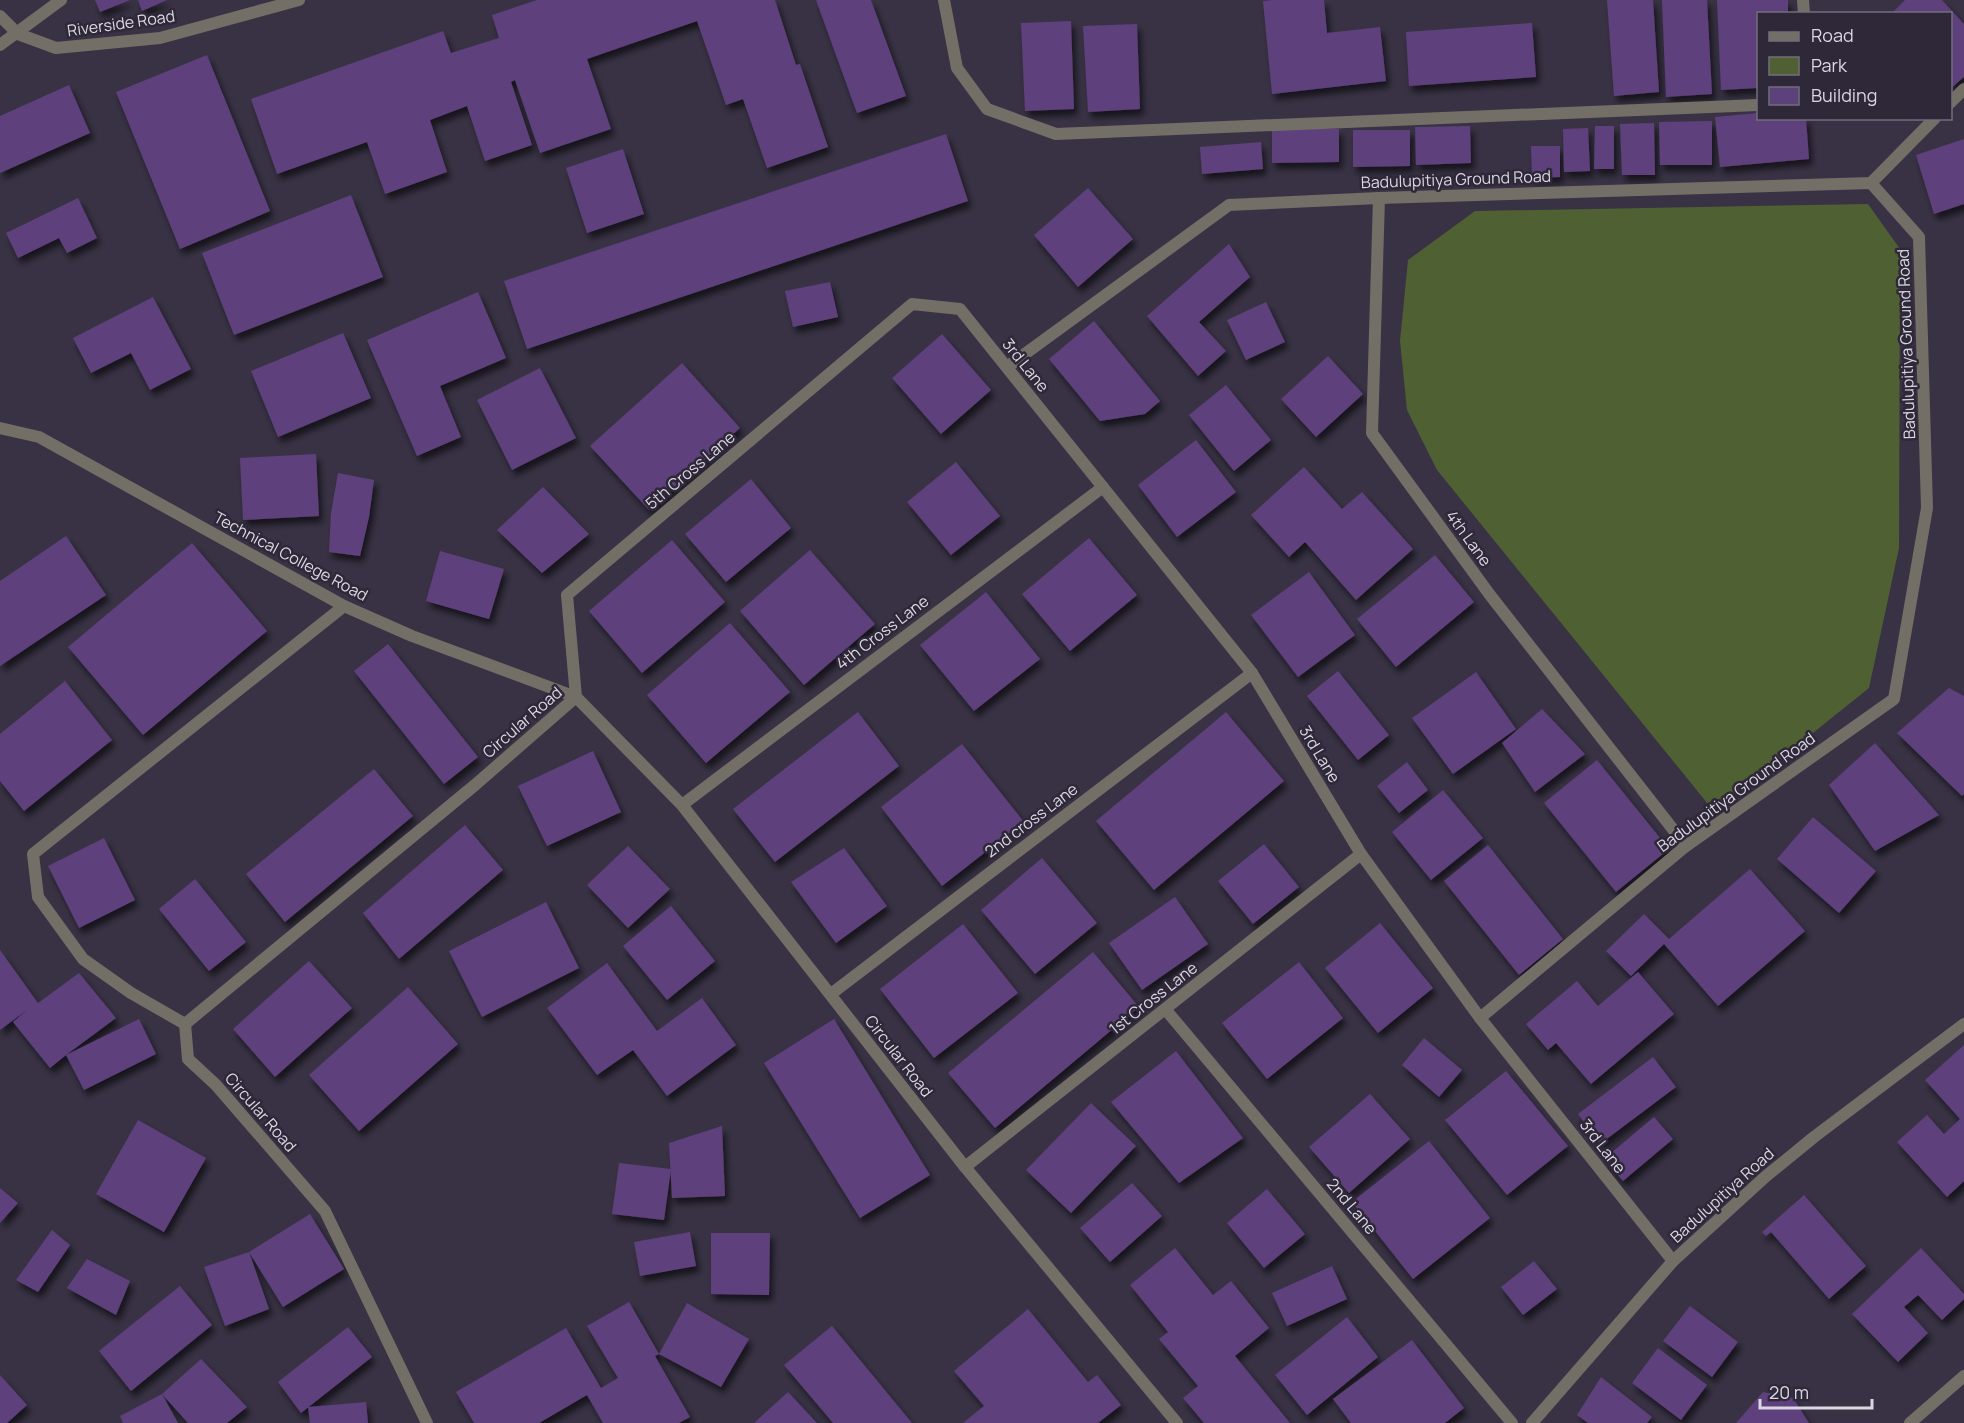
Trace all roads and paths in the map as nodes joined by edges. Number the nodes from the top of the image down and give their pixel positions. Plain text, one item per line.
1 (61, 0) edge
2 (299, 0) edge
3 (945, 0) edge
4 (0, 16) edge
5 (18, 34) junction
6 (0, 45) edge
7 (1964, 89) edge
8 (1952, 101) edge
9 (1757, 105) edge
10 (1933, 120) edge
11 (1871, 183) junction
12 (1379, 198) junction
13 (912, 304) joint
14 (1007, 367) junction
15 (0, 428) edge
16 (1103, 487) junction
17 (344, 606) junction
18 (1252, 673) junction
19 (576, 697) junction
20 (682, 805) junction
21 (1686, 846) junction
22 (1361, 854) junction
23 (831, 994) junction
24 (1166, 1010) junction
25 (1480, 1018) junction
26 (184, 1024) junction
27 (1964, 1024) edge
28 (965, 1167) junction
29 (1673, 1262) junction
30 (1964, 1376) edge
31 (427, 1423) edge
32 (1177, 1423) edge
33 (1512, 1423) edge
34 (1532, 1423) edge
35 (1910, 1423) edge

1 - 5 street
2 - 5 street, Riverside Road
3 - 9 street
4 - 5 street
5 - 6 street
7 - 8 street
10 - 11 street
11 - 12 street, Badulupitiya Ground Road
11 - 21 street, Badulupitiya Ground Road
12 - 14 street, Badulupitiya Ground Road
12 - 21 street, 4th Lane
13 - 14 street, 3rd Lane
13 - 19 street, 5th Cross Lane
14 - 16 street, 3rd Lane
15 - 17 street, Technical College Road
16 - 18 street, 3rd Lane
16 - 20 street, 4th Cross Lane
17 - 19 street, Technical College Road
17 - 26 street
18 - 22 street, 3rd Lane
18 - 23 street, 2nd cross Lane
19 - 20 street, Circular Road
19 - 26 street, Circular Road
20 - 23 street, Circular Road
21 - 25 street, Badulupitiya Ground Road
22 - 24 street, 1st Cross Lane
22 - 25 street, 3rd Lane
23 - 28 street, Circular Road
24 - 28 street, 1st Cross Lane
24 - 33 street, 2nd Lane
25 - 29 street, 3rd Lane
26 - 31 street, Circular Road
27 - 29 street, Badulupitiya Road
28 - 32 street, Circular Road
29 - 34 street, Badulupitiya Road
30 - 35 street

